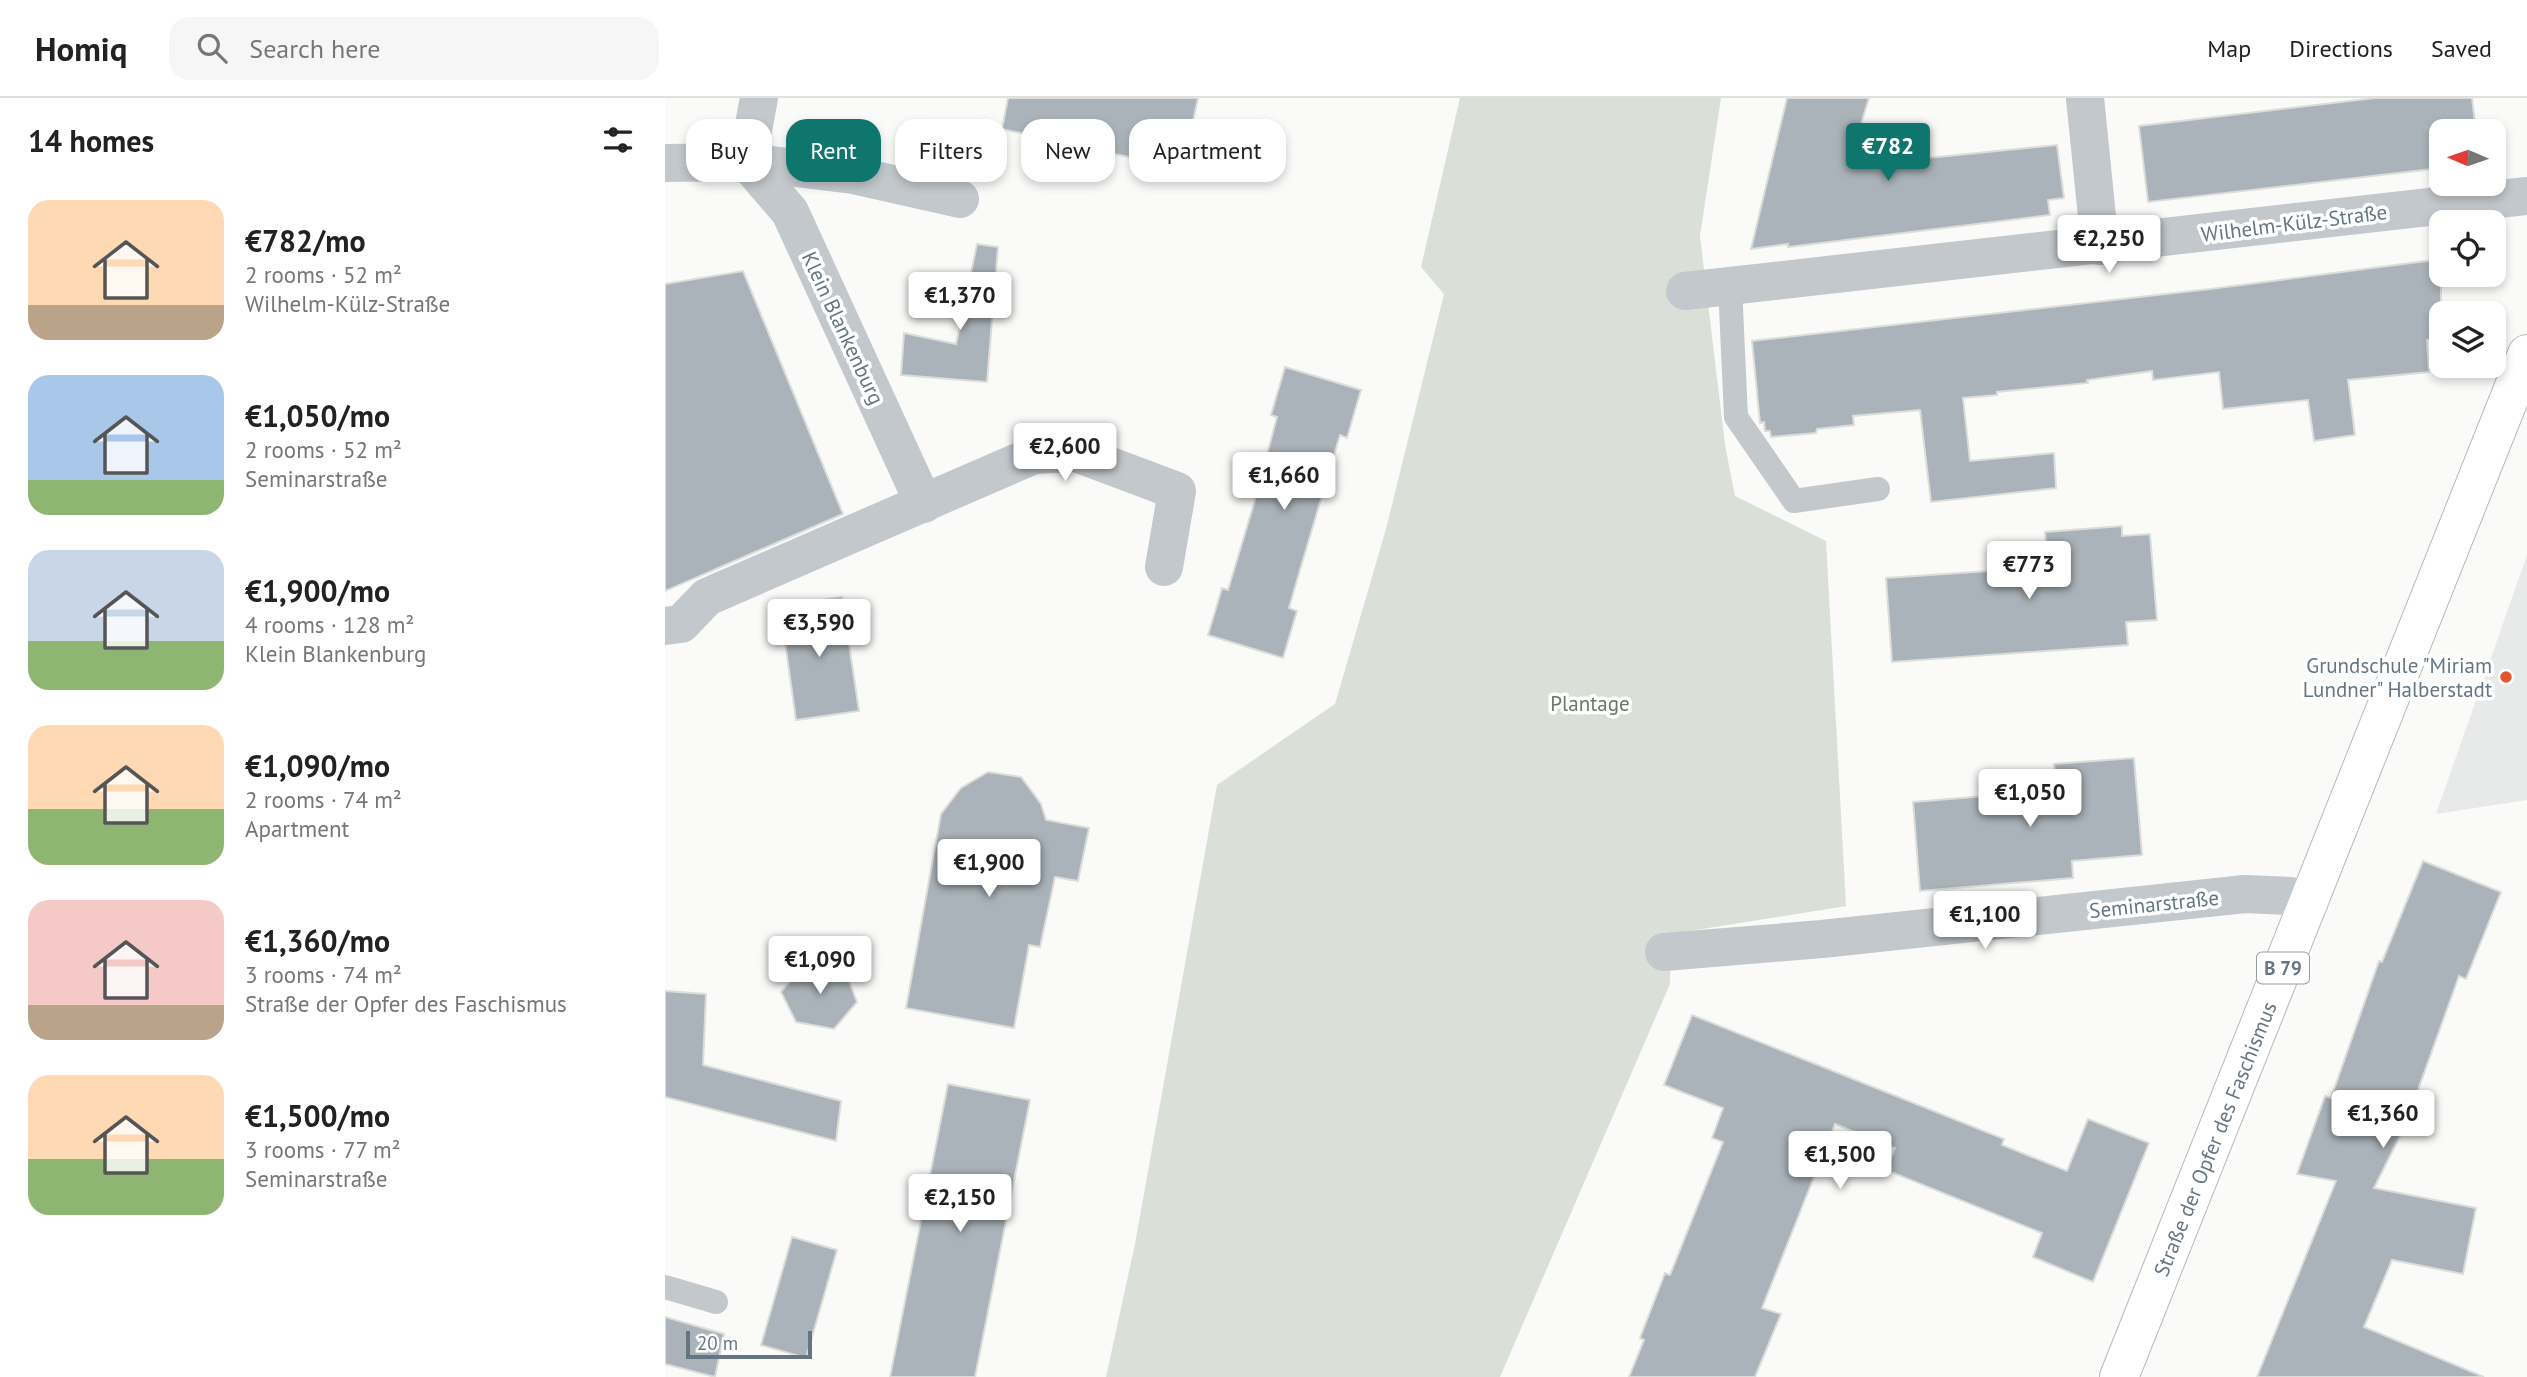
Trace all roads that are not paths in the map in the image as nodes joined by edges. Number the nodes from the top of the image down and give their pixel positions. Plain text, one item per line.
1 (759, 98) edge
2 (2085, 98) edge
3 (755, 119) edge
4 (665, 163) edge
5 (686, 163) edge
6 (772, 165) edge
7 (764, 182) edge
8 (2527, 196) edge
9 (960, 199) dead end
10 (2100, 246) junction
11 (1730, 285) junction
12 (1685, 291) dead end
13 (2527, 354) edge
14 (1878, 489) dead end
15 (924, 504) junction
16 (1164, 567) dead end
17 (665, 626) edge
18 (2310, 901) junction
19 (1664, 952) dead end
20 (665, 1287) edge
21 (716, 1302) dead end
22 (2119, 1377) edge

1 - 3 street
2 - 10 street
4 - 5 street
6 - 9 street
7 - 15 street, Klein Blankenburg
8 - 10 street, Wilhelm-Külz-Straße
10 - 11 street, Wilhelm-Külz-Straße
11 - 12 street, Wilhelm-Külz-Straße
11 - 14 lane
13 - 18 main road, Straße der Opfer des Faschismus / B 79
15 - 16 street
15 - 17 street
18 - 19 street, Seminarstraße
18 - 22 main road, Straße der Opfer des Faschismus / B 79
20 - 21 lane

